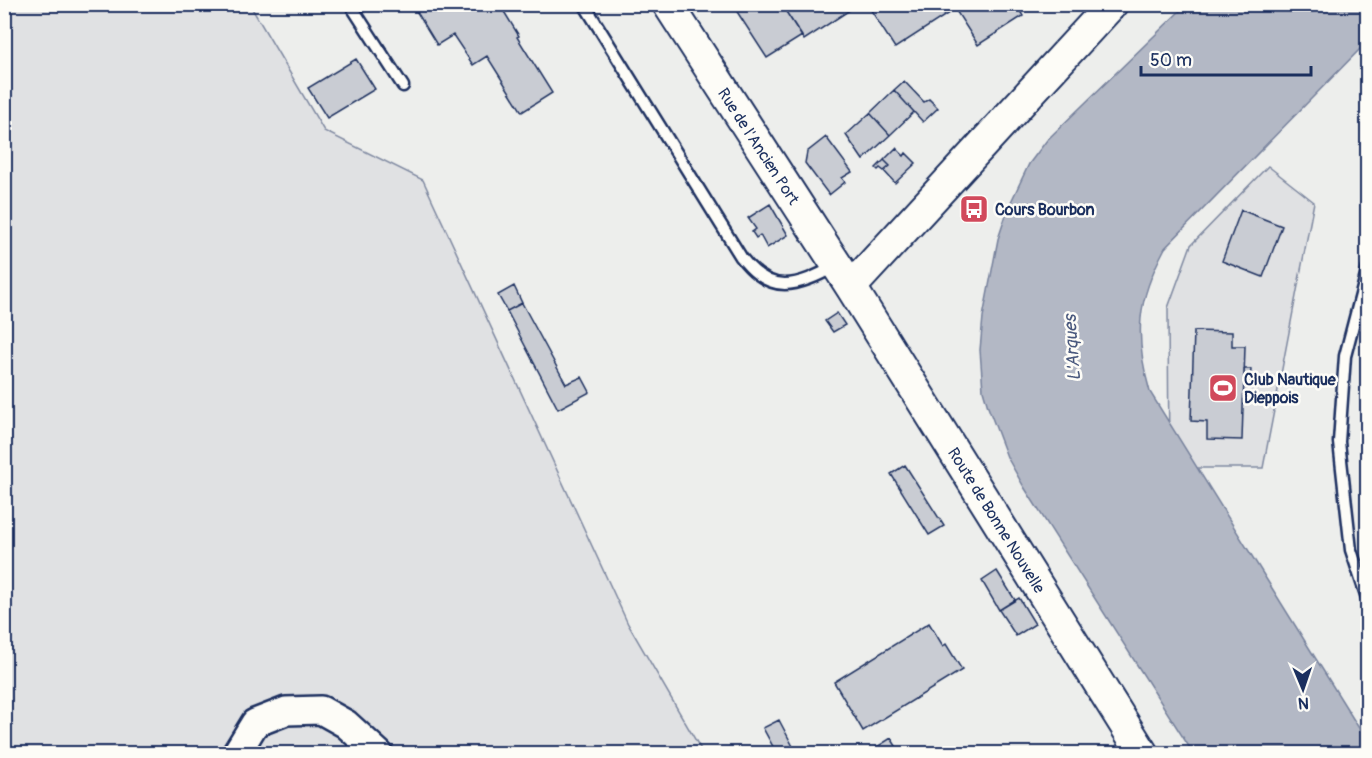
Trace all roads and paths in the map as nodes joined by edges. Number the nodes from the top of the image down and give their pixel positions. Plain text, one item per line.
1 (350, 4) edge
2 (584, 4) edge
3 (668, 4) edge
4 (1112, 4) edge
5 (403, 86) dead end
6 (1368, 268) edge
7 (843, 277) junction
8 (1368, 601) edge
9 (236, 753) edge
10 (380, 753) edge
11 (1143, 753) edge

1 - 5 lane
2 - 7 lane
3 - 7 main road, Rue de l'Ancien Port
4 - 7 main road
6 - 8 lane
7 - 11 main road, Route de Bonne Nouvelle
9 - 10 street

